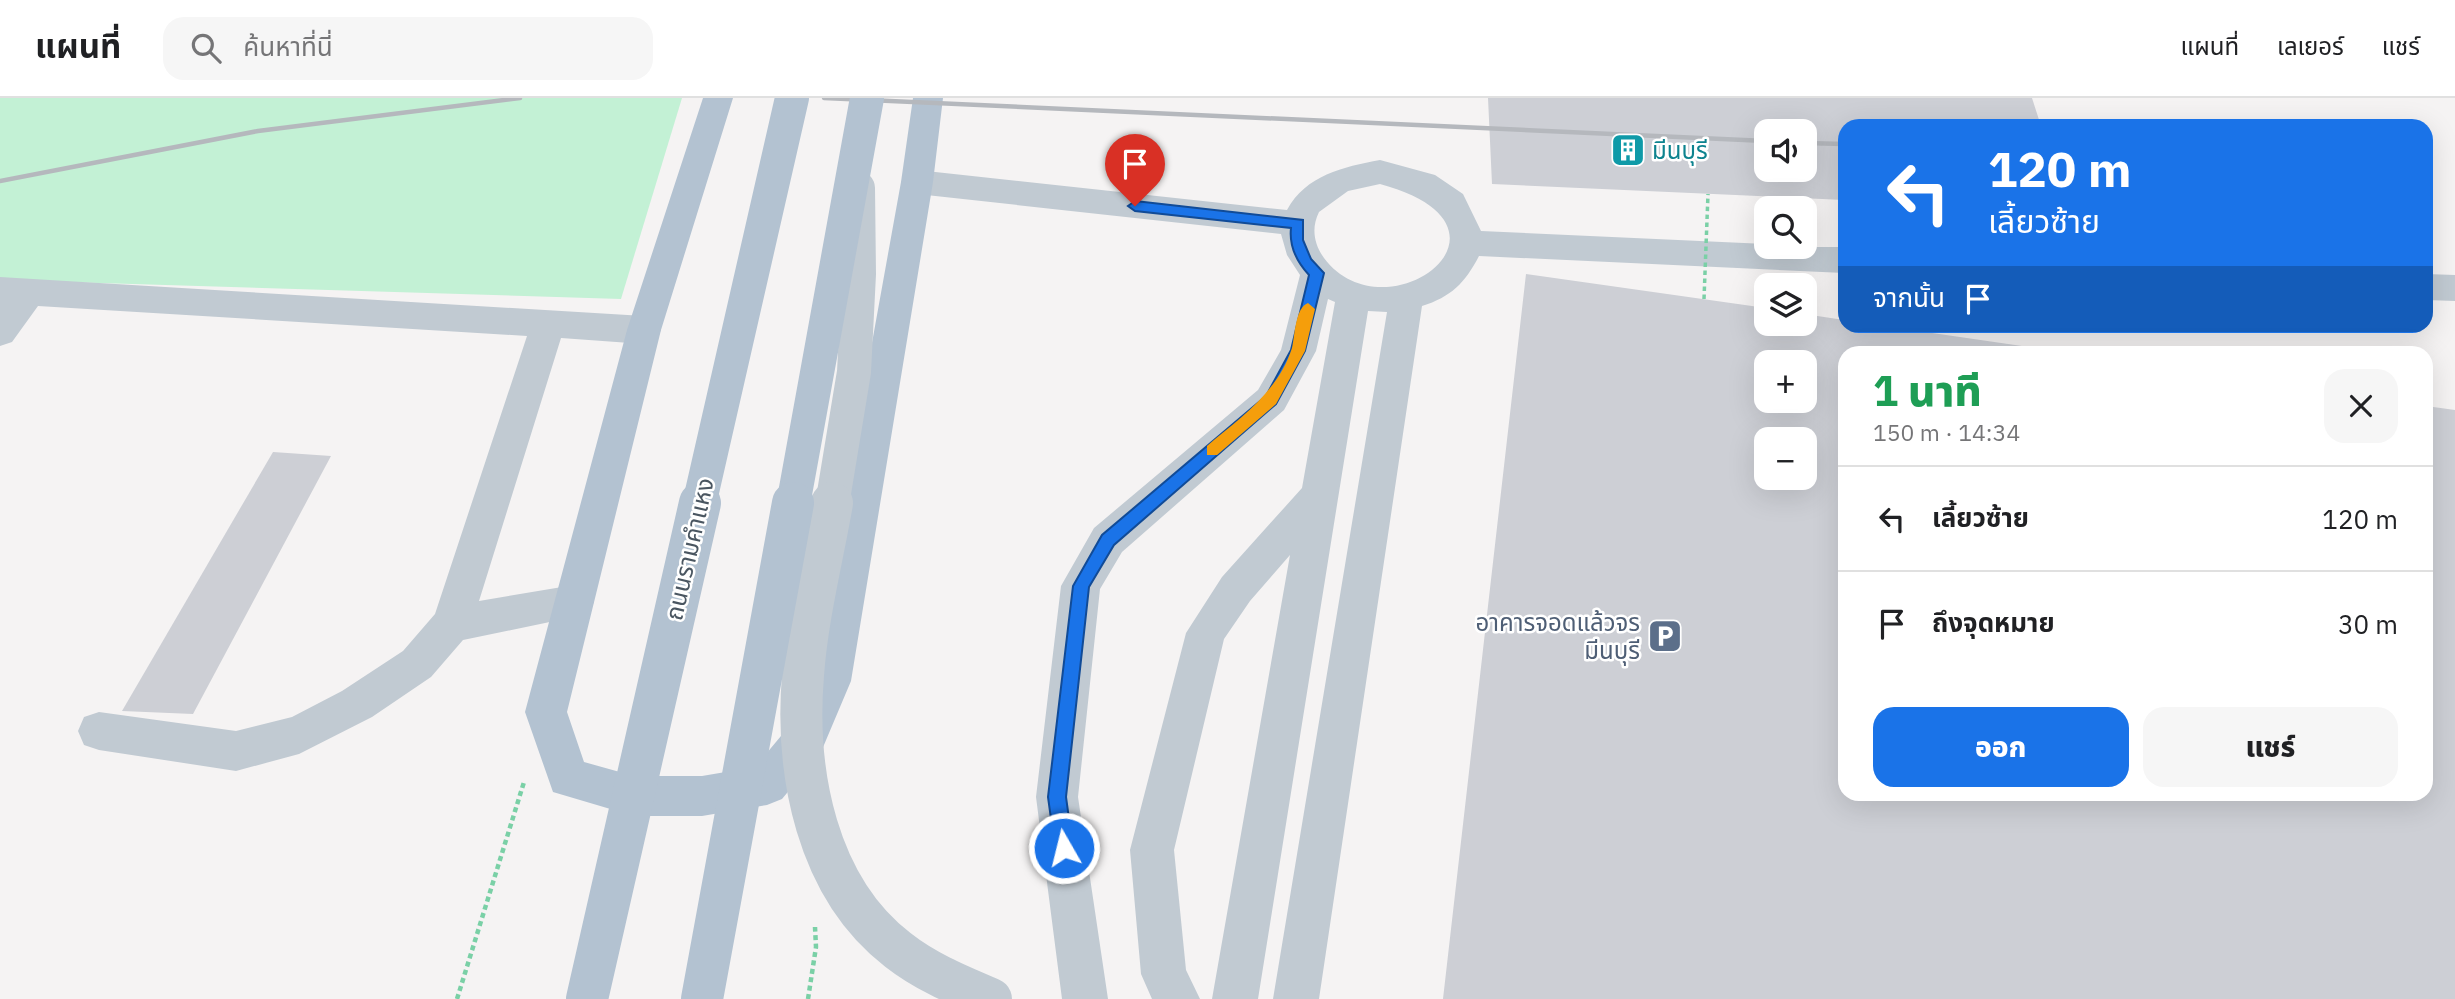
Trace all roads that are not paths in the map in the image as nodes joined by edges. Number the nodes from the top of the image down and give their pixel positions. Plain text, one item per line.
1 (718, 98) edge
2 (792, 98) edge
3 (867, 98) edge
4 (928, 98) edge
5 (858, 147) junction
6 (917, 182) junction
7 (1298, 224) junction
8 (1466, 243) junction
9 (1838, 260) edge
10 (1317, 273) junction
11 (2433, 287) edge
12 (2455, 288) edge
13 (15, 290) edge
14 (1353, 295) junction
15 (1406, 298) junction
16 (549, 322) junction
17 (643, 330) junction
18 (0, 332) edge
19 (1320, 494) junction
20 (574, 603) junction
21 (452, 624) junction
22 (99, 731) dead end
23 (587, 999) edge
24 (702, 999) edge
25 (991, 999) edge
26 (1085, 999) edge
27 (1177, 999) edge
28 (1235, 999) edge
29 (1296, 999) edge

1 - 17 main road
2 - 23 main road, ถนนรามคำแหง, bridge
3 - 5 main road, bridge
4 - 6 main road
5 - 24 main road, bridge
5 - 25 street, bridge
6 - 7 street
6 - 20 main road
7 - 8 street
7 - 10 street
8 - 9 street
8 - 15 street
10 - 14 street
10 - 26 street
11 - 12 street
13 - 16 street
13 - 18 street
14 - 15 street
14 - 19 street
15 - 29 street
16 - 17 street
16 - 21 street
17 - 20 main road
19 - 27 street
19 - 28 street
20 - 21 street
21 - 22 street

